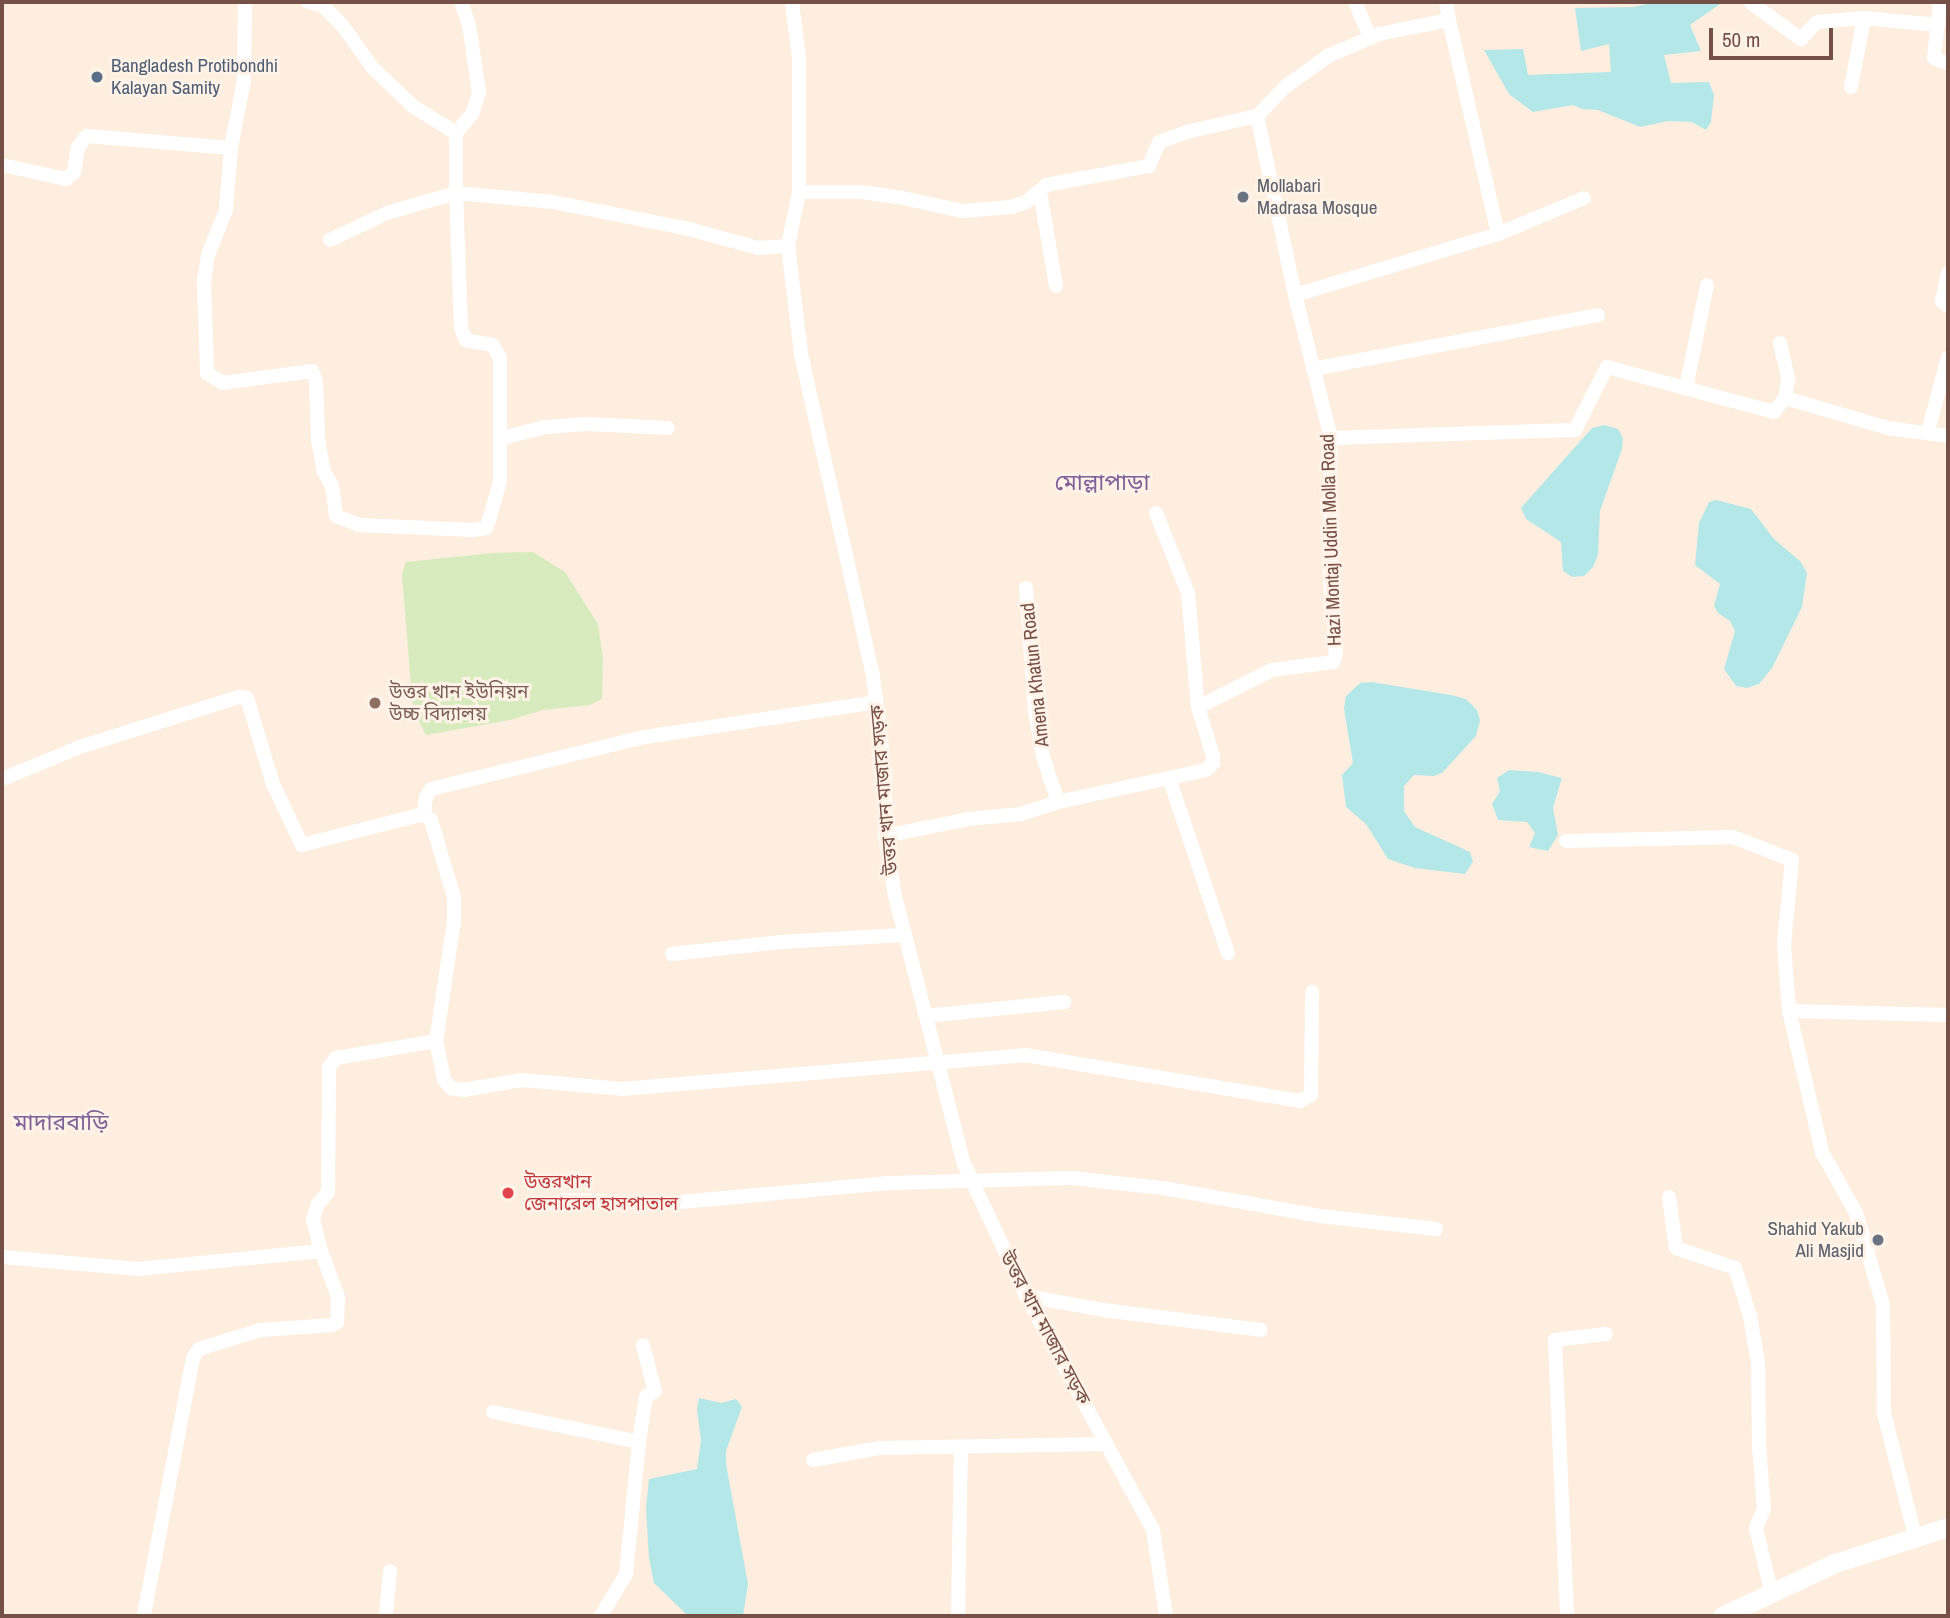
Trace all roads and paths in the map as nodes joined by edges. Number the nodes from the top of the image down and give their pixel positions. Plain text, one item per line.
1 (245, 2) edge
2 (308, 2) edge
3 (461, 2) edge
4 (792, 2) edge
5 (1355, 2) edge
6 (1446, 2) edge
7 (1940, 2) edge
8 (1751, 3) edge
9 (1864, 18) junction
10 (1449, 20) junction
11 (1939, 25) junction
12 (1370, 37) junction
13 (1948, 64) edge
14 (1851, 87) dead end
15 (1257, 116) junction
16 (456, 133) junction
17 (231, 148) junction
18 (2, 165) edge
19 (799, 192) junction
20 (1040, 192) junction
21 (456, 193) junction
22 (1584, 198) dead end
23 (1498, 234) junction
24 (330, 240) dead end
25 (788, 246) junction
26 (1948, 273) edge
27 (1707, 285) dead end
28 (1056, 286) dead end
29 (1295, 295) junction
30 (1948, 306) edge
31 (1598, 315) dead end
32 (1780, 343) dead end
33 (1948, 358) edge
34 (1313, 369) junction
35 (1686, 388) junction
36 (1785, 398) junction
37 (668, 428) dead end
38 (1928, 431) junction
39 (1948, 436) edge
40 (502, 438) junction
41 (1331, 438) junction
42 (1156, 513) dead end
43 (1026, 588) dead end
44 (876, 702) junction
45 (1198, 707) junction
46 (1169, 778) junction
47 (2, 779) edge
48 (1058, 803) junction
49 (424, 814) junction
50 (885, 836) junction
51 (1566, 841) dead end
52 (904, 935) junction
53 (1228, 953) dead end
54 (671, 954) dead end
55 (1312, 992) dead end
56 (1064, 1002) dead end
57 (1789, 1011) junction
58 (1948, 1015) edge
59 (926, 1016) junction
60 (436, 1041) junction
61 (937, 1062) junction
62 (970, 1180) junction
63 (1669, 1197) dead end
64 (543, 1205) dead end
65 (1436, 1228) dead end
66 (321, 1251) junction
67 (2, 1256) edge
68 (1026, 1296) junction
69 (1261, 1330) dead end
70 (1606, 1334) dead end
71 (643, 1346) dead end
72 (493, 1412) dead end
73 (639, 1442) junction
74 (1106, 1444) junction
75 (961, 1447) junction
76 (813, 1460) dead end
77 (1948, 1527) edge
78 (1914, 1536) junction
79 (390, 1572) dead end
80 (1772, 1595) junction
81 (144, 1616) edge
82 (386, 1616) edge
83 (601, 1616) edge
84 (958, 1616) edge
85 (1166, 1616) edge
86 (1567, 1616) edge
87 (1722, 1616) edge

1 - 17 street
2 - 16 street
3 - 16 street
4 - 19 street, উত্তর খান মাজার সড়ক
5 - 12 street
6 - 10 street
7 - 11 street
8 - 9 street
9 - 11 street
9 - 14 street
10 - 12 street
10 - 23 street
11 - 13 street
12 - 15 street
15 - 20 street
15 - 29 street, Hazi Montaj Uddin Molla Road
16 - 21 street
17 - 18 street
17 - 40 street
19 - 20 street
19 - 25 street, উত্তর খান মাজার সড়ক
20 - 28 street
21 - 24 street
21 - 25 street
21 - 40 street
22 - 23 street
23 - 29 street
25 - 44 street, উত্তর খান মাজার সড়ক
26 - 30 street
27 - 35 street
29 - 34 street, Hazi Montaj Uddin Molla Road
31 - 34 street
32 - 36 street
33 - 38 street
34 - 41 street, Hazi Montaj Uddin Molla Road
35 - 36 street
35 - 41 street
36 - 38 street
37 - 40 street
38 - 39 street
41 - 45 street, Hazi Montaj Uddin Molla Road
42 - 45 street
43 - 48 street, Amena Khatun Road
44 - 49 street
44 - 50 street, উত্তর খান মাজার সড়ক
45 - 46 street
46 - 48 street
46 - 53 street
47 - 49 street
48 - 50 street
49 - 60 street
50 - 52 street, উত্তর খান মাজার সড়ক
51 - 57 street
52 - 54 street
52 - 59 street, উত্তর খান মাজার সড়ক
55 - 61 street
56 - 59 street
57 - 58 street
57 - 78 street
59 - 61 street, উত্তর খান মাজার সড়ক
60 - 61 street
60 - 66 street
61 - 62 street, উত্তর খান মাজার সড়ক
62 - 64 street
62 - 65 street
62 - 68 street, উত্তর খান মাজার সড়ক
63 - 80 street
66 - 67 street
66 - 81 street
68 - 69 street
68 - 74 street, উত্তর খান মাজার সড়ক
70 - 86 street
71 - 73 street
72 - 73 street
73 - 83 street
74 - 75 street
74 - 85 street, উত্তর খান মাজার সড়ক
75 - 76 street
75 - 84 street
77 - 78 main road
78 - 80 main road
79 - 82 street
80 - 87 main road

